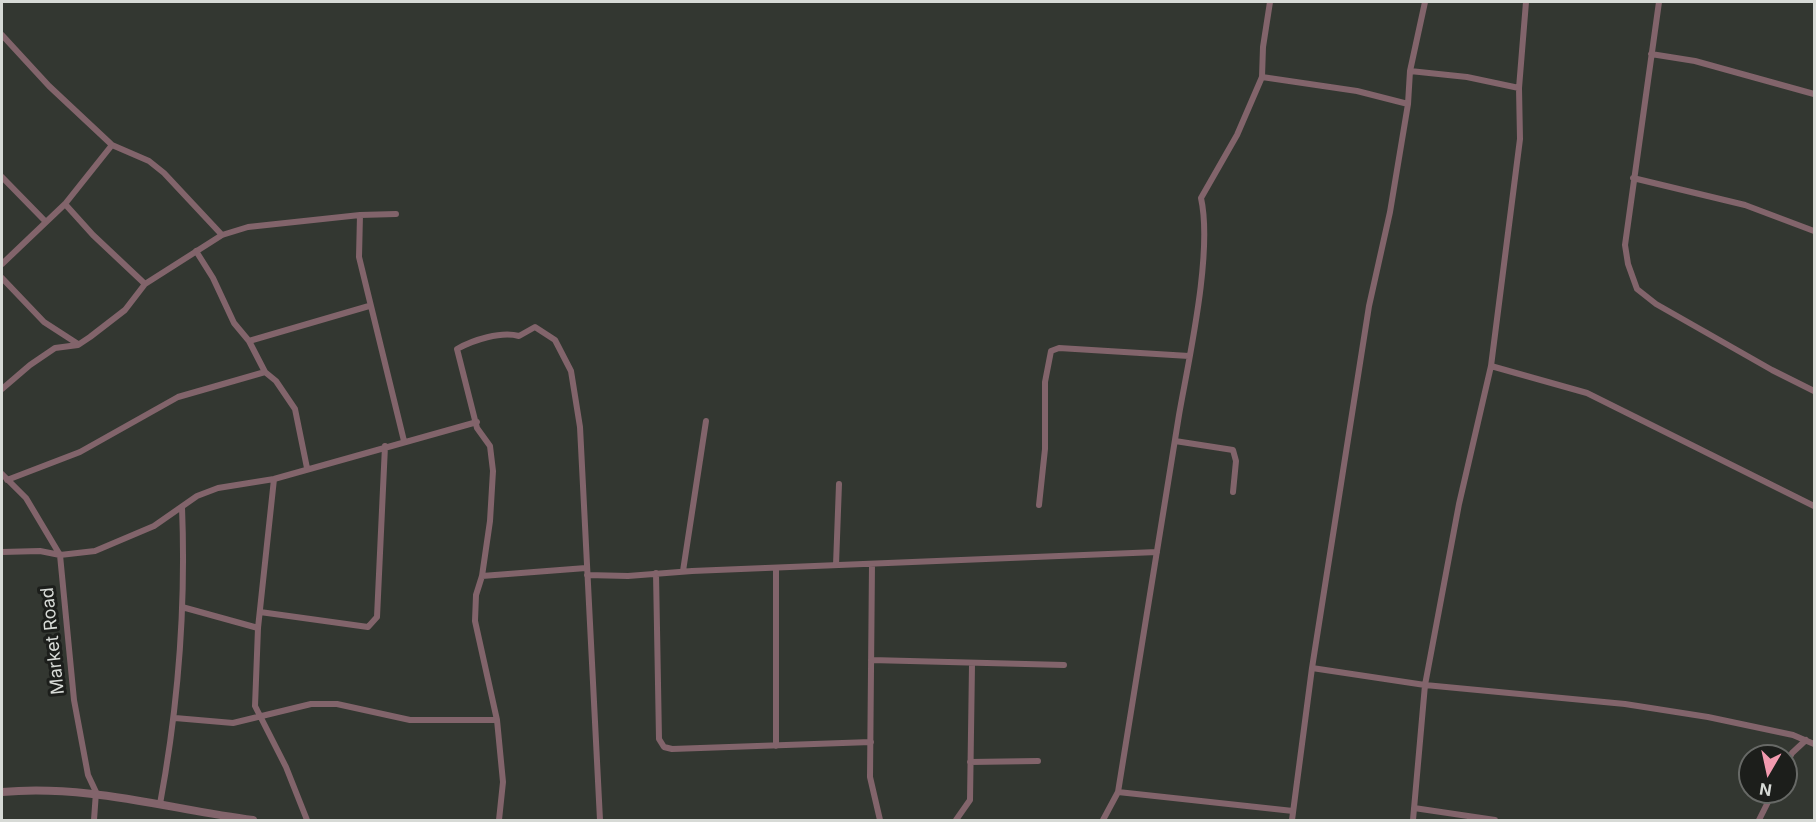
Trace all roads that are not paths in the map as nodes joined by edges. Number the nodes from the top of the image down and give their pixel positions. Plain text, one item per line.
1 (1270, 2) edge
2 (1425, 2) edge
3 (1526, 2) edge
4 (1659, 2) edge
5 (2, 35) edge
6 (1651, 54) junction
7 (1410, 71) junction
8 (1262, 77) junction
9 (1519, 88) junction
10 (1815, 94) edge
11 (1408, 104) junction
12 (112, 145) junction
13 (2, 177) edge
14 (1633, 177) junction
15 (65, 204) junction
16 (396, 214) dead end
17 (360, 215) junction
18 (46, 222) junction
19 (1815, 231) edge
20 (222, 235) junction
21 (196, 251) junction
22 (2, 264) edge
23 (2, 278) edge
24 (145, 284) junction
25 (369, 306) junction
26 (249, 341) junction
27 (78, 345) junction
28 (1189, 356) junction
29 (1491, 366) junction
30 (265, 372) junction
31 (2, 389) edge
32 (1815, 391) edge
33 (705, 421) dead end
34 (477, 422) junction
35 (404, 441) junction
36 (1175, 441) junction
37 (385, 446) junction
38 (307, 468) junction
39 (2, 474) edge
40 (7, 480) junction
41 (274, 480) junction
42 (839, 484) dead end
43 (1233, 492) dead end
44 (1039, 505) dead end
45 (1815, 506) edge
46 (182, 507) junction
47 (2, 552) edge
48 (1157, 552) junction
49 (60, 555) junction
50 (872, 564) junction
51 (836, 565) junction
52 (776, 568) junction
53 (587, 572) junction
54 (683, 572) junction
55 (656, 573) junction
56 (482, 576) junction
57 (182, 606) junction
58 (260, 612) junction
59 (258, 628) junction
60 (871, 660) junction
61 (972, 665) junction
62 (1064, 665) dead end
63 (1312, 668) junction
64 (1425, 685) junction
65 (175, 718) junction
66 (259, 718) junction
67 (497, 720) junction
68 (1806, 740) junction
69 (871, 742) junction
70 (1815, 744) edge
71 (776, 746) junction
72 (1798, 747) edge
73 (1038, 761) dead end
74 (970, 762) junction
75 (2, 792) edge
76 (96, 792) junction
77 (1118, 792) junction
78 (160, 804) junction
79 (1767, 804) edge
80 (1414, 808) junction
81 (1293, 811) junction
82 (94, 820) edge
83 (253, 820) edge
84 (307, 820) edge
85 (499, 820) edge
86 (600, 820) edge
87 (880, 820) edge
88 (956, 820) edge
89 (1103, 820) edge
90 (1292, 820) edge
91 (1413, 820) edge
92 (1495, 820) edge
93 (1759, 820) edge

1 - 8 street
2 - 7 street
3 - 9 street
4 - 6 street
5 - 12 street
6 - 10 street
6 - 14 street
7 - 9 street
7 - 11 street
8 - 11 street
8 - 28 street
9 - 29 street
11 - 63 street
12 - 15 street
12 - 20 street
13 - 18 street
14 - 19 street
14 - 32 street
15 - 18 street
15 - 24 street
16 - 17 street
17 - 20 street
17 - 25 street
18 - 22 street
20 - 21 street
21 - 24 street
21 - 26 street
23 - 27 street
24 - 27 street
25 - 26 street
25 - 35 street
26 - 30 street
27 - 31 street
28 - 36 street
28 - 44 street
29 - 45 street
29 - 64 street
30 - 38 street
30 - 40 street
33 - 54 street
34 - 35 street
34 - 53 street
34 - 56 street
35 - 37 street
36 - 43 street
36 - 48 street
37 - 38 street
37 - 58 street
38 - 41 street
39 - 40 street, Market Road
40 - 49 street, Market Road
41 - 46 street
41 - 58 street
42 - 51 street
46 - 49 street
46 - 57 street
47 - 49 street
48 - 50 street
48 - 77 street
49 - 76 street, Market Road
50 - 51 street
50 - 60 street
51 - 52 street
52 - 54 street
52 - 71 street
53 - 55 street
53 - 56 street
53 - 86 street
54 - 55 street
55 - 71 street
56 - 67 street
57 - 59 street
57 - 65 street
58 - 59 street
59 - 66 street
60 - 61 street
60 - 69 street
61 - 62 street
61 - 74 street
63 - 64 street
63 - 81 street
64 - 68 street
64 - 80 street
65 - 66 street
65 - 78 street
66 - 67 street
66 - 84 street
67 - 85 street
68 - 70 street
68 - 72 street
69 - 71 street
69 - 87 street
73 - 74 street
74 - 88 street
75 - 76 street
76 - 78 street
76 - 82 street, Market Road
77 - 81 street
77 - 89 street
78 - 83 street
79 - 93 street
80 - 91 street
80 - 92 street
81 - 90 street

